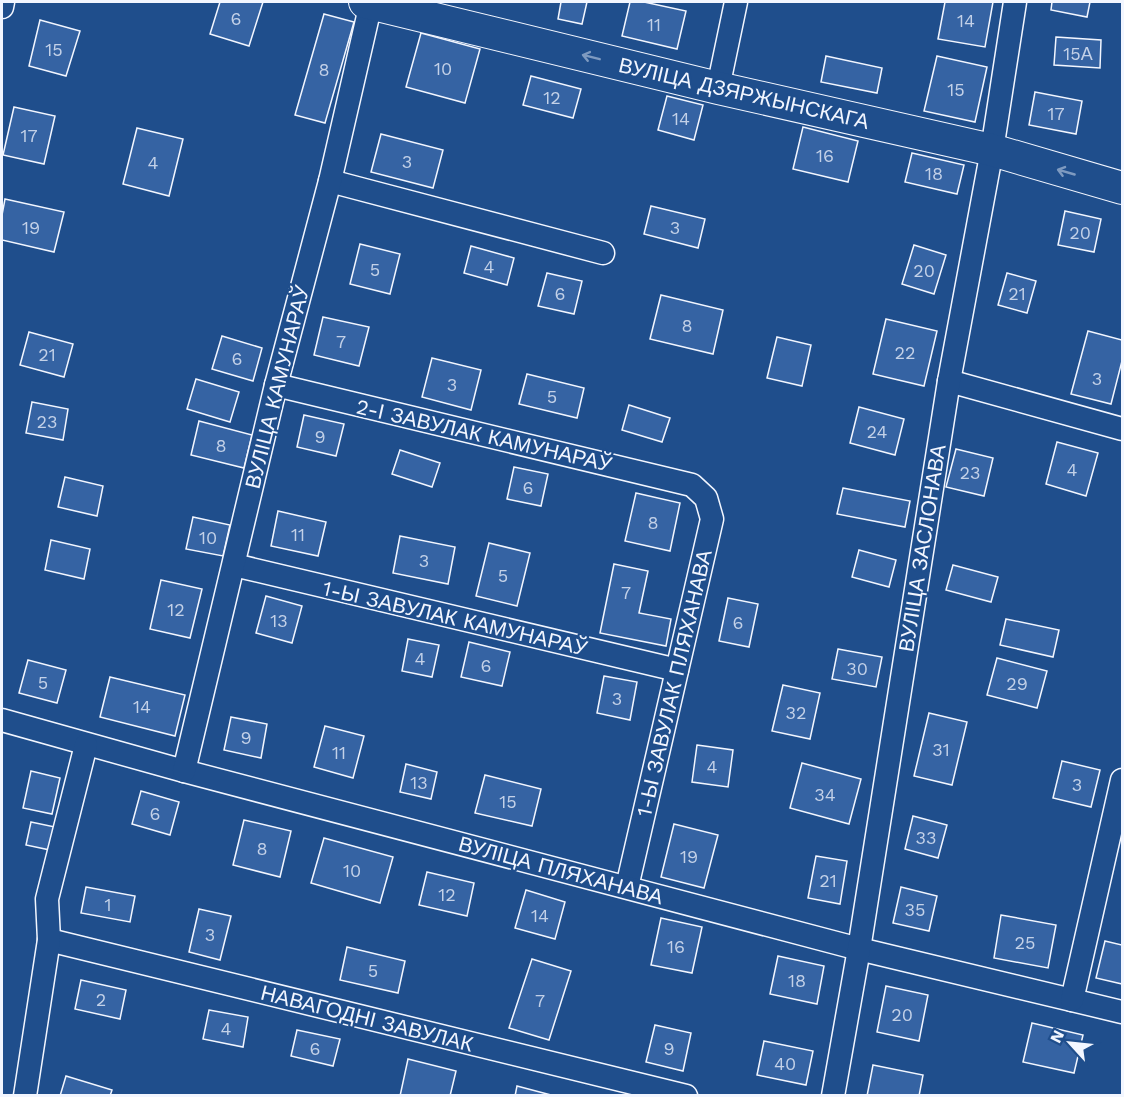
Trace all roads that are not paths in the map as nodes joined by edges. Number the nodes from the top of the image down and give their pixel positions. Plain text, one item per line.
1 (3, 2) edge
2 (368, 2) edge
3 (736, 2) edge
4 (1015, 2) edge
5 (2, 7) edge
6 (718, 88) junction
7 (992, 150) junction
8 (330, 181) junction
9 (1122, 188) edge
10 (603, 253) dead end
11 (949, 381) junction
12 (276, 385) junction
13 (1122, 429) edge
14 (692, 485) joint
15 (234, 566) junction
16 (677, 670) junction
17 (2, 720) edge
18 (86, 745) junction
19 (184, 771) junction
20 (1122, 780) edge
21 (627, 887) junction
22 (49, 940) junction
23 (859, 949) junction
24 (1072, 1000) junction
25 (1122, 1012) edge
26 (25, 1095) edge
27 (686, 1095) edge
28 (833, 1095) edge

1 - 5 street
6 -> 2 street, ВУЛІЦА ДЗЯРЖЫНСКАГА
2 - 8 street, ВУЛІЦА КАМУНАРАЎ
3 - 6 street
4 - 7 street, ВУЛІЦА ЗАСЛОНАВА
6 - 7 street, ВУЛІЦА ДЗЯРЖЫНСКАГА
9 -> 7 street, ВУЛІЦА ДЗЯРЖЫНСКАГА
7 - 11 street, ВУЛІЦА ЗАСЛОНАВА
8 - 10 street
8 - 12 street, ВУЛІЦА КАМУНАРАЎ
11 - 13 street
11 - 23 street, ВУЛІЦА ЗАСЛОНАВА
12 - 14 street, 2-І ЗАВУЛАК КАМУНАРАЎ
12 - 15 street, ВУЛІЦА КАМУНАРАЎ
14 - 16 street, 1-Ы ЗАВУЛАК ПЛЯХАНАВА
15 - 16 street, 1-Ы ЗАВУЛАК КАМУНАРАЎ
15 - 19 street, ВУЛІЦА КАМУНАРАЎ
16 - 21 street, 1-Ы ЗАВУЛАК ПЛЯХАНАВА
17 - 18 street, ВУЛІЦА ПЛЯХАНАВА
18 - 19 street, ВУЛІЦА ПЛЯХАНАВА
18 - 22 street
19 - 21 street, ВУЛІЦА ПЛЯХАНАВА
20 - 24 street
21 - 23 street, ВУЛІЦА ПЛЯХАНАВА
22 - 26 street
22 - 27 street, НАВАГОДНІ ЗАВУЛАК
23 - 24 street, ВУЛІЦА ПЛЯХАНАВА
23 - 28 street, ВУЛІЦА ЗАСЛОНАВА
24 - 25 street, ВУЛІЦА ПЛЯХАНАВА

